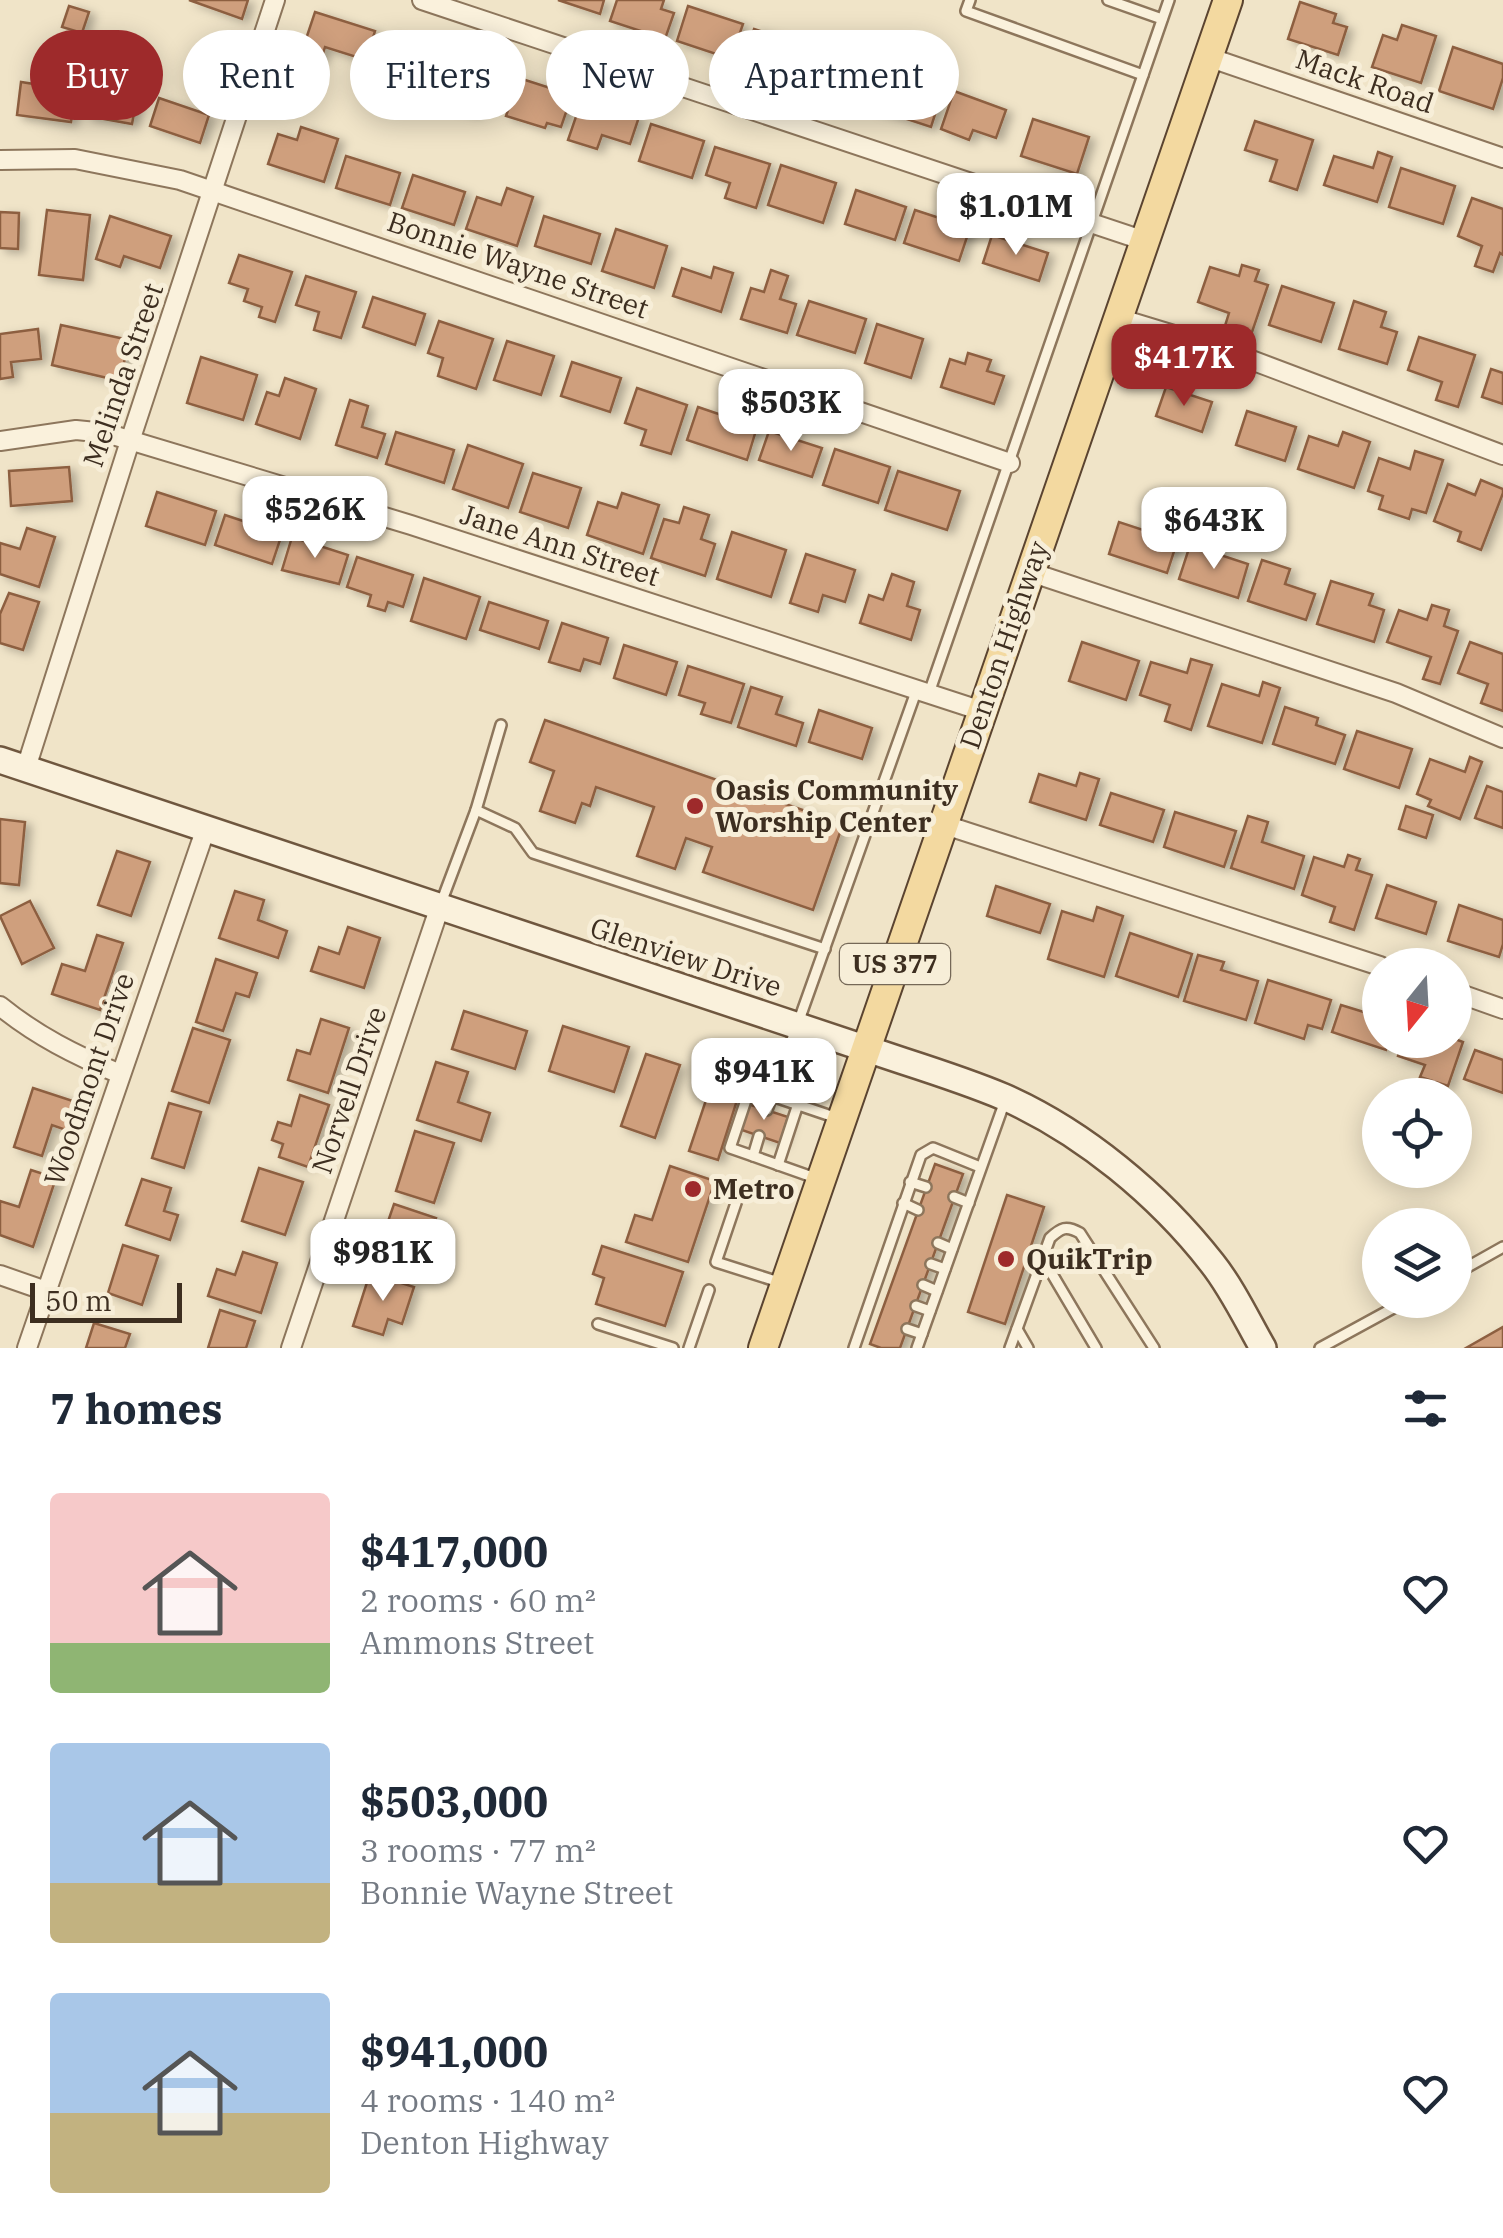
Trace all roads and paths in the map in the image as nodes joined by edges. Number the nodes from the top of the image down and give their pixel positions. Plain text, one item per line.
1 (276, 0) edge
2 (422, 0) edge
3 (970, 0) edge
4 (1108, 0) edge
5 (1169, 0) edge
6 (1228, 0) edge
7 (1162, 18) junction
8 (1208, 56) junction
9 (1143, 75) junction
10 (1503, 158) edge
11 (0, 160) edge
12 (214, 192) junction
13 (1090, 223) junction
14 (1144, 241) junction
15 (1118, 318) junction
16 (0, 441) edge
17 (130, 441) junction
18 (1503, 454) edge
19 (1010, 463) junction
20 (1030, 572) junction
21 (923, 691) junction
22 (982, 711) junction
23 (501, 726) dead end
24 (1503, 738) edge
25 (0, 760) edge
26 (26, 768) junction
27 (476, 810) junction
28 (942, 824) junction
29 (206, 828) junction
30 (440, 906) junction
31 (825, 949) junction
32 (1362, 960) edge
33 (1472, 998) edge
34 (0, 1006) edge
35 (1503, 1009) edge
36 (798, 1025) junction
37 (867, 1048) junction
38 (783, 1066) junction
39 (120, 1074) junction
40 (750, 1088) junction
41 (772, 1096) junction
42 (1006, 1098) junction
43 (798, 1104) junction
44 (767, 1110) dead end
45 (842, 1120) junction
46 (759, 1136) dead end
47 (753, 1156) junction
48 (778, 1165) junction
49 (980, 1167) junction
50 (821, 1180) junction
51 (910, 1182) junction
52 (926, 1187) dead end
53 (738, 1197) dead end
54 (954, 1198) dead end
55 (968, 1203) junction
56 (903, 1204) junction
57 (918, 1210) dead end
58 (946, 1221) dead end
59 (960, 1226) junction
60 (895, 1228) junction
61 (910, 1234) dead end
62 (938, 1243) dead end
63 (888, 1248) junction
64 (1503, 1248) edge
65 (952, 1249) junction
66 (902, 1254) dead end
67 (1042, 1257) junction
68 (931, 1264) dead end
69 (1472, 1265) edge
70 (945, 1269) junction
71 (881, 1270) junction
72 (0, 1275) edge
73 (895, 1276) dead end
74 (785, 1284) junction
75 (923, 1285) dead end
76 (46, 1290) junction
77 (708, 1290) dead end
78 (874, 1291) junction
79 (937, 1291) junction
80 (887, 1296) dead end
81 (916, 1306) dead end
82 (930, 1311) junction
83 (865, 1314) junction
84 (880, 1318) dead end
85 (1376, 1318) edge
86 (598, 1324) dead end
87 (907, 1329) dead end
88 (1016, 1329) junction
89 (922, 1334) junction
90 (1326, 1346) edge
91 (27, 1348) edge
92 (291, 1348) edge
93 (673, 1348) edge
94 (690, 1348) edge
95 (763, 1348) edge
96 (854, 1348) edge
97 (917, 1348) edge
98 (1010, 1348) edge
99 (1028, 1348) edge
100 (1096, 1348) edge
101 (1154, 1348) edge
102 (1263, 1348) edge

1 - 12 street, Melinda Street
2 - 13 street
3 - 9 lane
4 - 7 lane
5 - 7 lane
6 - 8 main road, Denton Highway / US 377
7 - 9 lane
8 - 10 street, Mack Road
8 - 14 main road, Denton Highway / US 377
9 - 13 lane
11 - 12 street, Bonnie Wayne Street
12 - 17 street, Melinda Street
12 - 19 street, Bonnie Wayne Street
13 - 14 street
13 - 19 lane
14 - 15 main road, Denton Highway / US 377
15 - 18 street
15 - 20 main road, Denton Highway / US 377
16 - 17 street, Jane Ann Street
17 - 21 street, Jane Ann Street
17 - 26 street, Melinda Street
19 - 21 lane
20 - 22 main road, Denton Highway / US 377
20 - 24 street
21 - 22 street, Jane Ann Street
21 - 31 lane
22 - 28 main road, Denton Highway / US 377
23 - 27 lane
25 - 26 main road, Glenview Drive
26 - 29 main road, Glenview Drive
27 - 30 lane
27 - 31 lane
28 - 32 street
28 - 37 main road, Denton Highway / US 377
29 - 30 main road, Glenview Drive
29 - 39 street, Woodmont Drive
30 - 36 main road, Glenview Drive
30 - 92 street, Norvell Drive
31 - 36 lane
33 - 35 street
34 - 39 street
36 - 37 main road, Glenview Drive
36 - 38 lane
37 - 42 main road, Glenview Drive
37 - 45 main road, Denton Highway / US 377
38 - 40 lane
38 - 41 lane
39 - 76 street, Woodmont Drive
40 - 41 lane
40 - 47 lane
41 - 43 lane
41 - 44 lane
42 - 49 lane
42 - 102 main road, Glenview Drive
43 - 45 lane
43 - 48 lane
45 - 50 main road, Denton Highway / US 377
46 - 47 lane
47 - 48 lane
48 - 50 lane
49 - 51 lane
49 - 55 lane
50 - 74 main road, Denton Highway / US 377
51 - 52 lane
51 - 56 lane
53 - 74 lane
54 - 55 lane
55 - 59 lane
56 - 57 lane
56 - 60 lane
58 - 59 lane
59 - 65 lane
60 - 61 lane
60 - 63 lane
62 - 65 lane
63 - 66 lane
63 - 71 lane
64 - 69 lane
65 - 70 lane
67 - 88 lane
67 - 100 lane
67 - 101 lane
68 - 70 lane
70 - 79 lane
71 - 73 lane
71 - 78 lane
72 - 76 street
74 - 95 main road, Denton Highway / US 377
75 - 79 lane
76 - 91 street, Woodmont Drive
77 - 94 lane
78 - 80 lane
78 - 83 lane
79 - 82 lane
81 - 82 lane
82 - 89 lane
83 - 84 lane
83 - 96 lane
85 - 90 lane
86 - 93 lane
87 - 89 lane
88 - 98 lane
88 - 99 lane
89 - 97 lane

